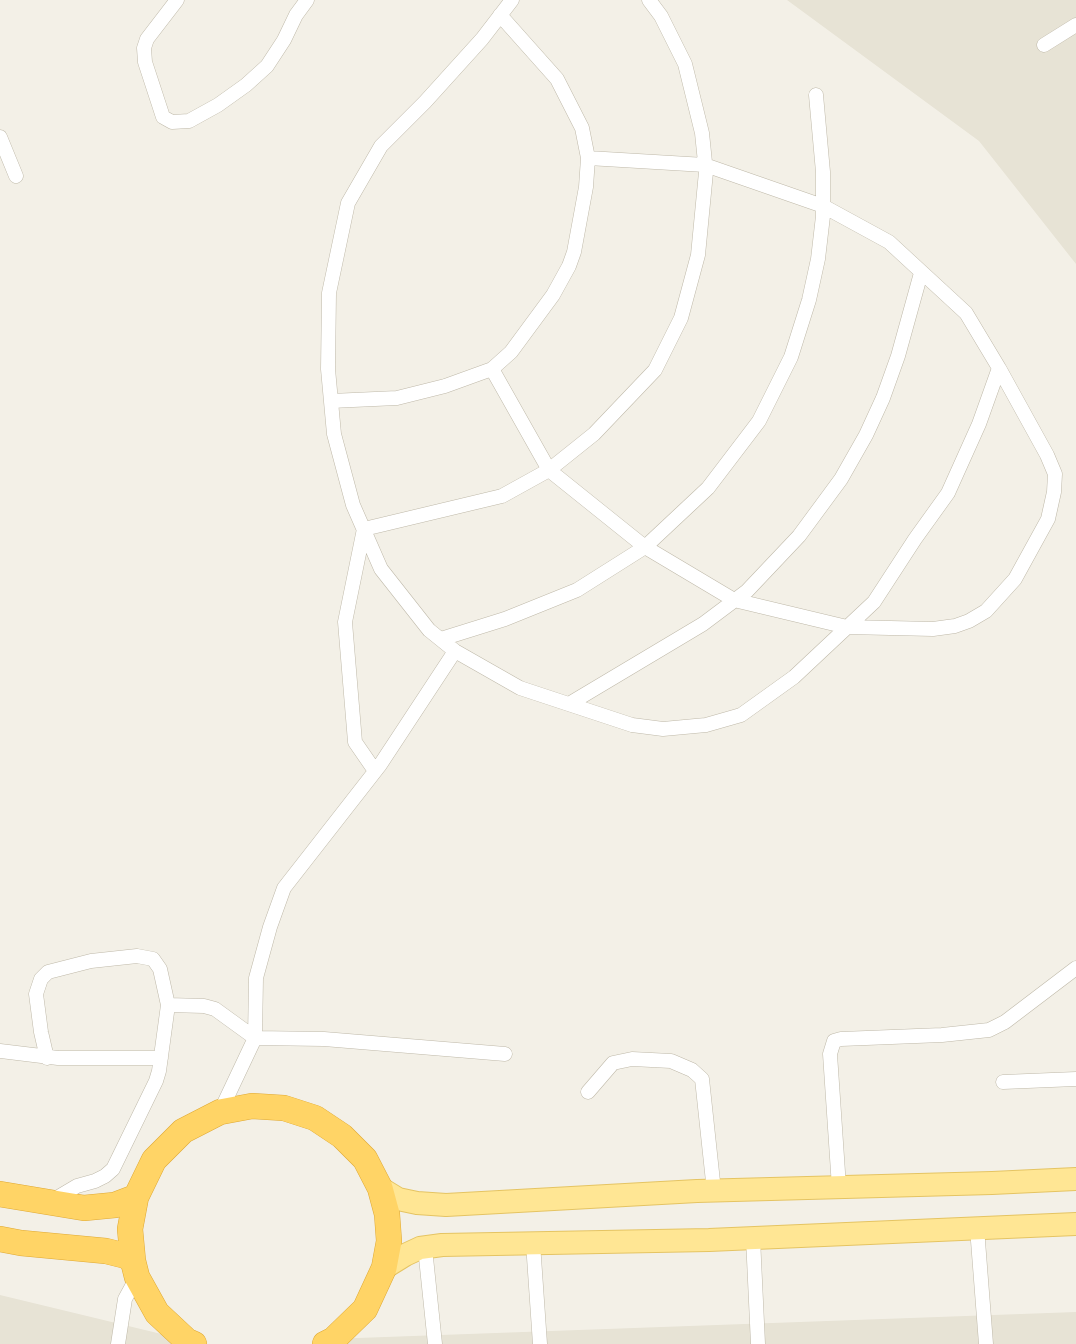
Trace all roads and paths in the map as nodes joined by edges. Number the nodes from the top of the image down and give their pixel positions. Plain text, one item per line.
1 (177, 0) edge
2 (307, 0) edge
3 (512, 0) edge
4 (649, 0) edge
5 (500, 15) junction
6 (1076, 25) edge
7 (1044, 45) dead end
8 (816, 95) dead end
9 (0, 137) edge
10 (588, 158) junction
11 (705, 165) junction
12 (16, 176) dead end
13 (823, 206) junction
14 (921, 273) junction
15 (999, 368) junction
16 (492, 369) junction
17 (331, 401) junction
18 (549, 470) junction
19 (364, 529) junction
20 (645, 547) junction
21 (734, 600) junction
22 (847, 627) junction
23 (441, 639) junction
24 (455, 651) junction
25 (569, 704) junction
26 (375, 772) junction
27 (1076, 968) edge
28 (168, 1005) junction
29 (255, 1038) junction
30 (0, 1051) edge
31 (504, 1054) dead end
32 (47, 1058) junction
33 (161, 1058) junction
34 (1076, 1079) edge
35 (1003, 1082) dead end
36 (588, 1092) dead end
37 (220, 1112) junction
38 (1076, 1179) edge
39 (380, 1188) junction
40 (839, 1188) junction
41 (714, 1191) junction
42 (0, 1194) edge
43 (136, 1197) junction
44 (49, 1202) junction
45 (1076, 1224) edge
46 (976, 1228) junction
47 (753, 1238) junction
48 (0, 1239) edge
49 (533, 1244) junction
50 (425, 1248) junction
51 (384, 1268) junction
52 (135, 1269) junction
53 (118, 1344) edge
54 (194, 1344) edge
55 (325, 1344) edge
56 (435, 1344) edge
57 (540, 1344) edge
58 (758, 1344) edge
59 (986, 1344) edge

1 - 2 street
3 - 5 street
4 - 11 street
5 - 10 street
5 - 17 street
6 - 7 street
8 - 13 street
9 - 12 street
10 - 11 street
10 - 16 street
11 - 13 street
11 - 18 street
13 - 14 street
13 - 20 street
14 - 15 street
14 - 21 street
15 - 22 street
15 - 22 street
16 - 17 street
16 - 18 street
17 - 19 street
18 - 19 street
18 - 20 street
19 - 23 street
19 - 26 street
20 - 21 street
20 - 23 street
21 - 22 street
21 - 25 street
22 - 25 street
23 - 24 street
24 - 25 street
24 - 26 street
26 - 29 street
27 - 40 street
28 - 29 street
28 - 32 street
28 - 33 street
29 - 31 street
29 - 37 street
30 - 32 street
32 - 33 street
33 - 44 street
34 - 35 street
36 - 41 street
37 - 39 highway
37 - 43 highway
38 - 40 main road
39 - 41 main road
39 - 51 highway
40 - 41 main road
42 - 44 highway
43 - 44 highway
43 - 52 highway
45 - 46 main road
46 - 47 main road
46 - 59 street
47 - 49 main road
47 - 58 street
48 - 52 highway
49 - 50 main road
49 - 57 street
50 - 51 main road
50 - 56 street
51 - 55 highway
52 - 53 street
52 - 54 highway

